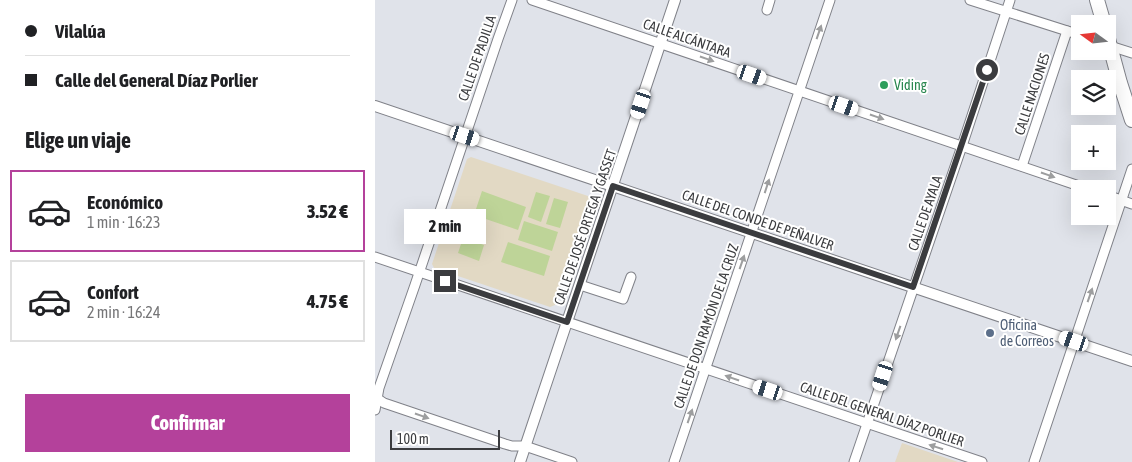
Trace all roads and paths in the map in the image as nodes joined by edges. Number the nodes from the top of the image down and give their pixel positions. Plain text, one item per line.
1 (512, 0) edge
2 (532, 0) edge
3 (675, 0) edge
4 (770, 0) edge
5 (830, 0) edge
6 (970, 0) edge
7 (1010, 0) edge
8 (1097, 0) edge
9 (767, 10) dead end
10 (1006, 12) junction
11 (1101, 15) edge
12 (1067, 31) junction
13 (1071, 33) edge
14 (661, 44) junction
15 (1116, 46) edge
16 (1132, 54) edge
17 (1114, 60) edge
18 (799, 90) junction
19 (375, 106) edge
20 (1132, 120) edge
21 (465, 136) junction
22 (962, 146) junction
23 (1022, 166) junction
24 (1132, 169) edge
25 (1071, 183) edge
26 (613, 186) junction
27 (1116, 198) edge
28 (1122, 200) junction
29 (1132, 204) edge
30 (752, 233) junction
31 (375, 257) edge
32 (419, 272) junction
33 (631, 277) dead end
34 (579, 285) junction
35 (913, 287) junction
36 (567, 322) junction
37 (1074, 341) junction
38 (1132, 362) edge
39 (706, 369) junction
40 (376, 398) edge
41 (375, 410) edge
42 (867, 424) junction
43 (525, 446) junction
44 (520, 462) edge
45 (572, 462) edge
46 (674, 462) edge
47 (854, 462) edge
48 (982, 462) edge
49 (1033, 462) edge

1 - 21 street, CALLE DE PADILLA
2 - 14 street, CALLE ALCÁNTARA
3 - 14 street, CALLE DE JOSÉ ORTEGA Y GASSET
4 - 9 street
18 -> 5 street, CALLE DE DON RAMÓN DE LA CRUZ
6 - 10 street
7 - 10 street, CALLE DE AYALA
8 - 11 main road
10 - 12 street
10 - 22 street, CALLE DE AYALA
12 - 13 street
12 - 23 street, CALLE NACIONES
14 -> 18 street, CALLE ALCÁNTARA
14 - 26 street, CALLE DE JOSÉ ORTEGA Y GASSET
15 - 16 street
17 - 20 main road
18 -> 22 street, CALLE ALCÁNTARA
30 -> 18 street, CALLE DE DON RAMÓN DE LA CRUZ
19 - 21 street, CALLE DEL CONDE DE PEÑALVER
21 - 26 street, CALLE DEL CONDE DE PEÑALVER
21 - 32 street, CALLE DE PADILLA
22 - 23 street, CALLE ALCÁNTARA
22 - 35 street, CALLE DE AYALA
23 -> 25 street, CALLE ALCÁNTARA
24 - 28 street
26 - 30 street, CALLE DEL CONDE DE PEÑALVER
26 - 34 street, CALLE DE JOSÉ ORTEGA Y GASSET
27 - 28 street
28 - 29 street
37 -> 28 street
30 - 35 street, CALLE DEL CONDE DE PEÑALVER
39 -> 30 street, CALLE DE DON RAMÓN DE LA CRUZ
31 - 32 street, CALLE DEL GENERAL DÍAZ PORLIER
32 - 36 street, CALLE DEL GENERAL DÍAZ PORLIER
32 - 40 street, CALLE DE PADILLA
33 - 34 street
34 - 36 street, CALLE DE JOSÉ ORTEGA Y GASSET
35 - 37 street, CALLE DEL CONDE DE PEÑALVER
35 -> 42 street, CALLE DE AYALA
36 - 39 street, CALLE DEL GENERAL DÍAZ PORLIER
36 - 43 street, CALLE DE JOSÉ ORTEGA Y GASSET
37 - 38 street, CALLE DEL CONDE DE PEÑALVER
37 - 49 street
42 -> 39 street, CALLE DEL GENERAL DÍAZ PORLIER
46 -> 39 street, CALLE DE DON RAMÓN DE LA CRUZ
40 - 41 street, CALLE DE PADILLA
40 -> 43 street
42 - 47 street, CALLE DE AYALA
48 -> 42 street, CALLE DEL GENERAL DÍAZ PORLIER
43 - 44 street, CALLE DE JOSÉ ORTEGA Y GASSET
43 - 45 street

